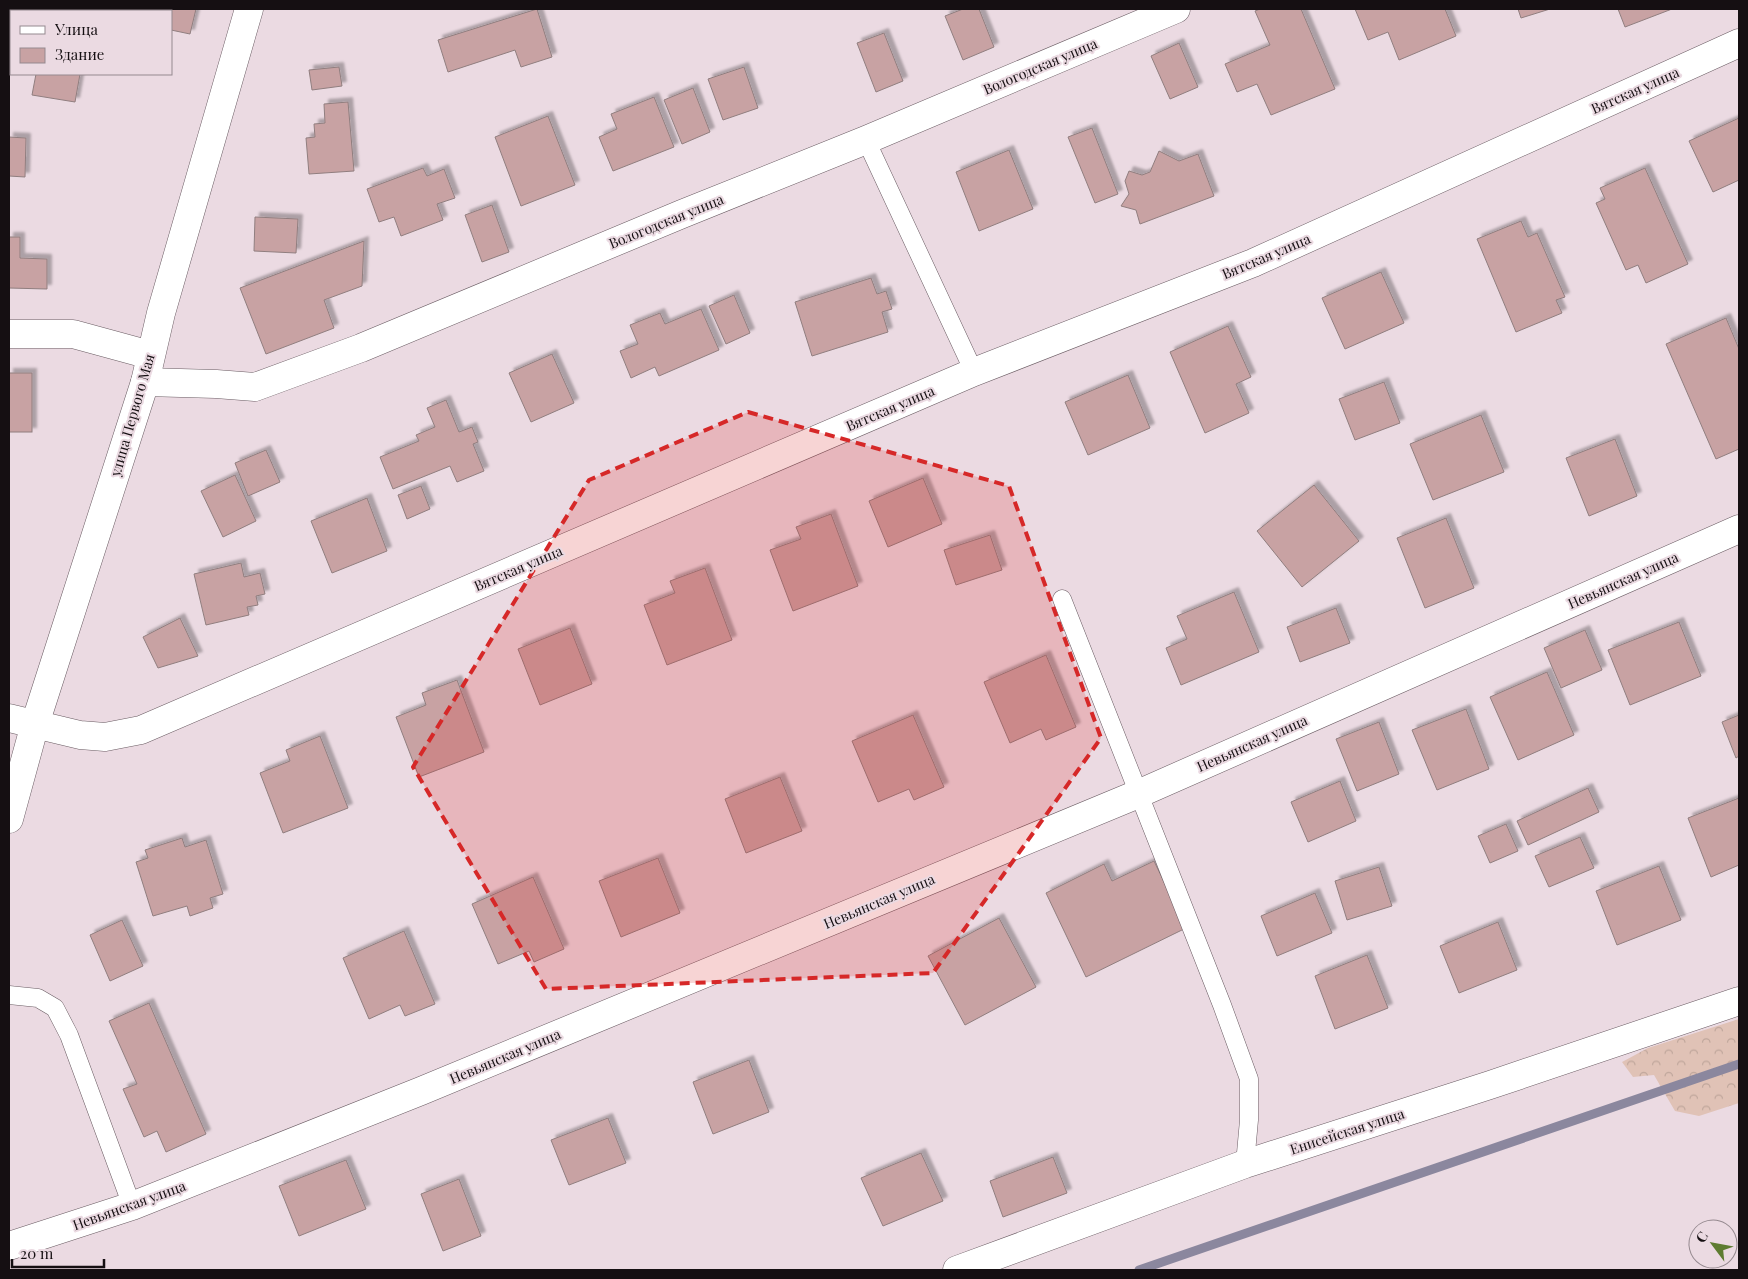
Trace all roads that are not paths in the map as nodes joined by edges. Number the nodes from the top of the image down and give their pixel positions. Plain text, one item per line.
1 (249, 9) edge
2 (1176, 9) edge
3 (1739, 43) edge
4 (866, 140) junction
5 (9, 334) edge
6 (150, 355) junction
7 (974, 372) junction
8 (145, 382) junction
9 (1739, 529) edge
10 (1062, 599) dead end
11 (22, 721) edge
12 (1138, 794) junction
13 (9, 819) edge
14 (9, 995) edge
15 (1739, 1001) edge
16 (1246, 1164) junction
17 (132, 1206) junction
18 (9, 1246) edge
19 (958, 1270) edge

1 - 6 street, улица Первого Мая
2 - 4 street, Вологодская улица
3 - 7 street, Вятская улица
4 - 7 lane
4 - 8 street, Вологодская улица
5 - 6 street
6 - 8 street, улица Первого Мая
7 - 11 street, Вятская улица
8 - 11 street, улица Первого Мая
9 - 12 street, Невьянская улица
10 - 12 lane
11 - 13 street, улица Первого Мая
12 - 16 lane
12 - 17 street, Невьянская улица
14 - 17 lane
15 - 16 street, Енисейская улица
16 - 19 street, Енисейская улица
17 - 18 street, Невьянская улица

